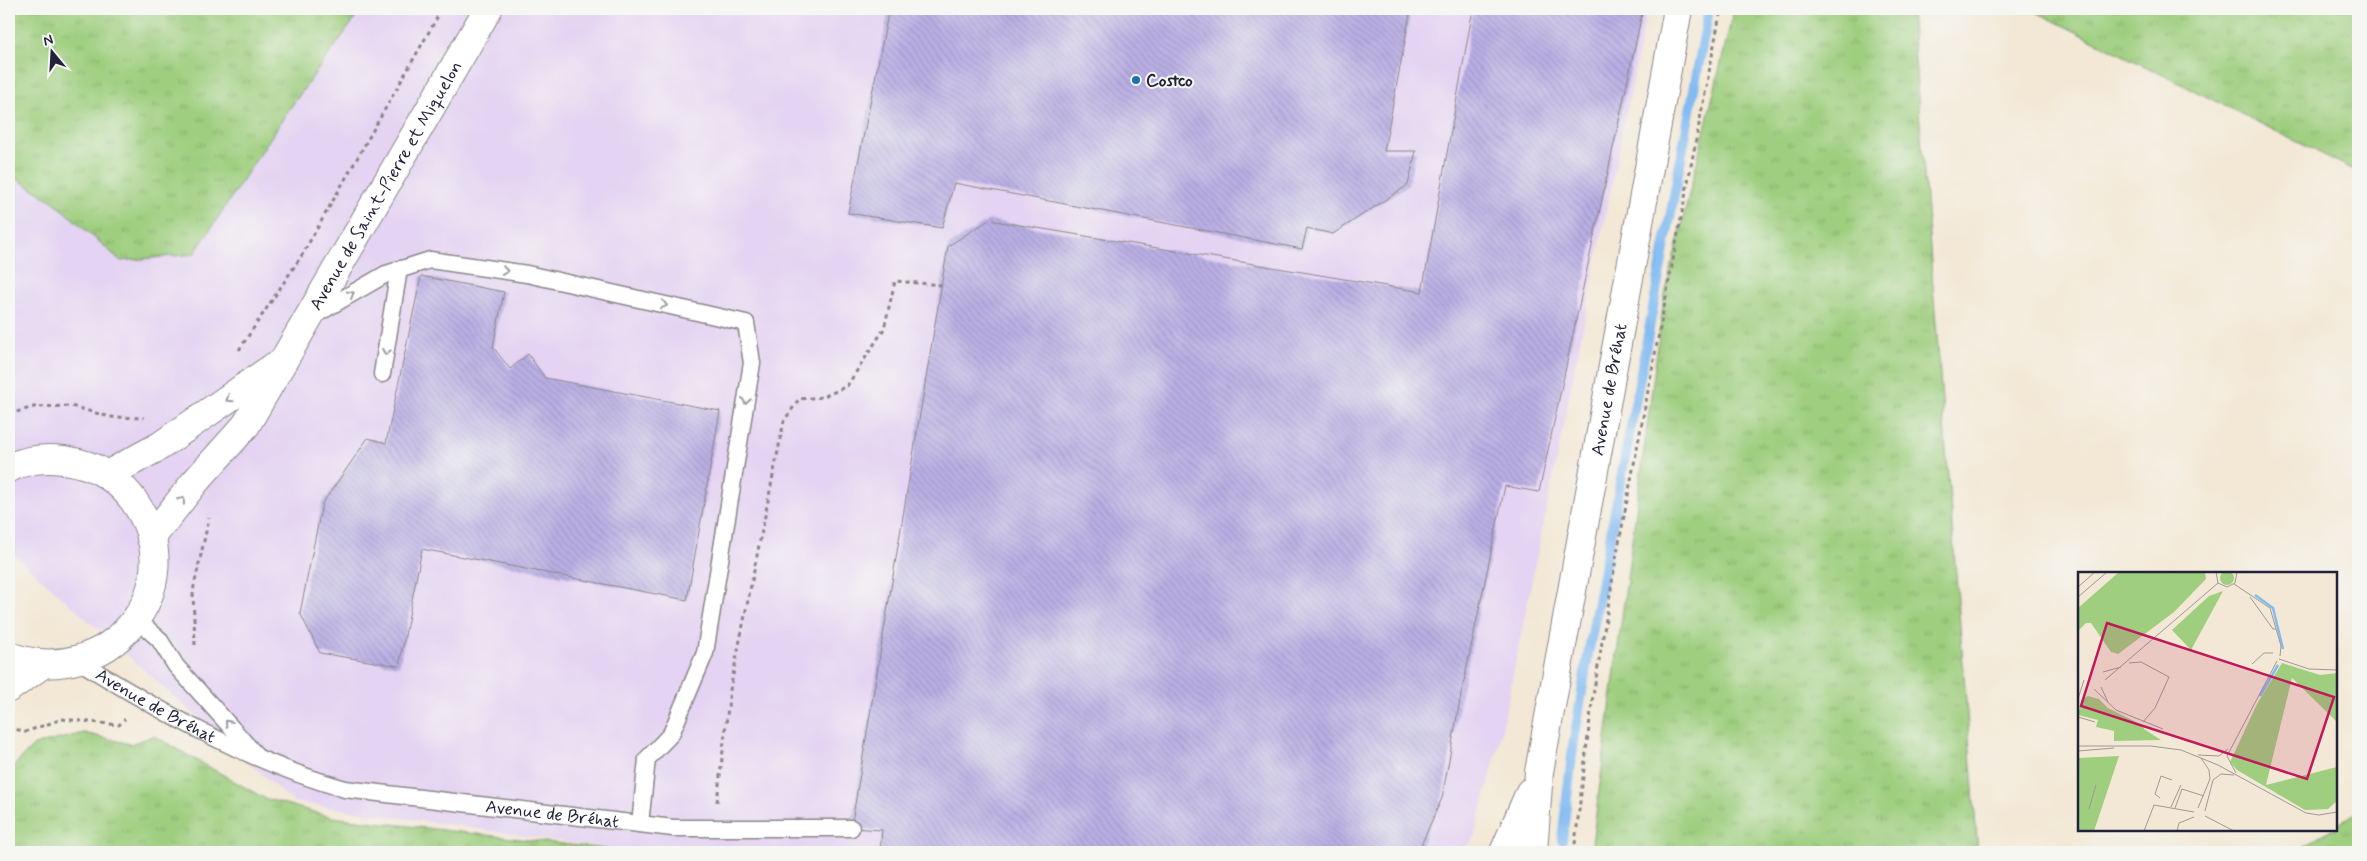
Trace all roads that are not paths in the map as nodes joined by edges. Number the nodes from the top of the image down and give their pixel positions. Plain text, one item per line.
1 (488, 9) edge
2 (1678, 9) edge
3 (400, 269) junction
4 (309, 318) junction
5 (283, 361) junction
6 (382, 374) dead end
7 (9, 468) edge
8 (107, 475) junction
9 (151, 538) junction
10 (136, 619) junction
11 (9, 656) edge
12 (79, 661) junction
13 (43, 664) junction
14 (9, 688) edge
15 (260, 760) junction
16 (1539, 772) junction
17 (640, 824) junction
18 (851, 828) dead end
19 (1504, 852) edge
20 (1533, 852) edge

1 - 4 street, Avenue de Saint-Pierre et Miquelon
2 - 16 street, Avenue de Bréhat
4 -> 3 lane
3 -> 6 lane
3 -> 17 lane
4 - 5 street, Avenue de Saint-Pierre et Miquelon
5 -> 8 street, Avenue de Saint-Pierre et Miquelon
9 -> 5 street, Avenue de Saint-Pierre et Miquelon
7 - 8 street
8 - 9 street
9 - 10 street
10 - 12 street
15 -> 10 lane, Avenue de Bréhat
11 - 13 street
12 - 13 street
12 - 15 lane, Avenue de Bréhat
13 - 14 street
15 - 17 lane, Avenue de Bréhat
16 - 19 street, Avenue de Bréhat
16 - 20 street, Avenue de Bréhat
17 - 18 lane, Avenue de Bréhat

